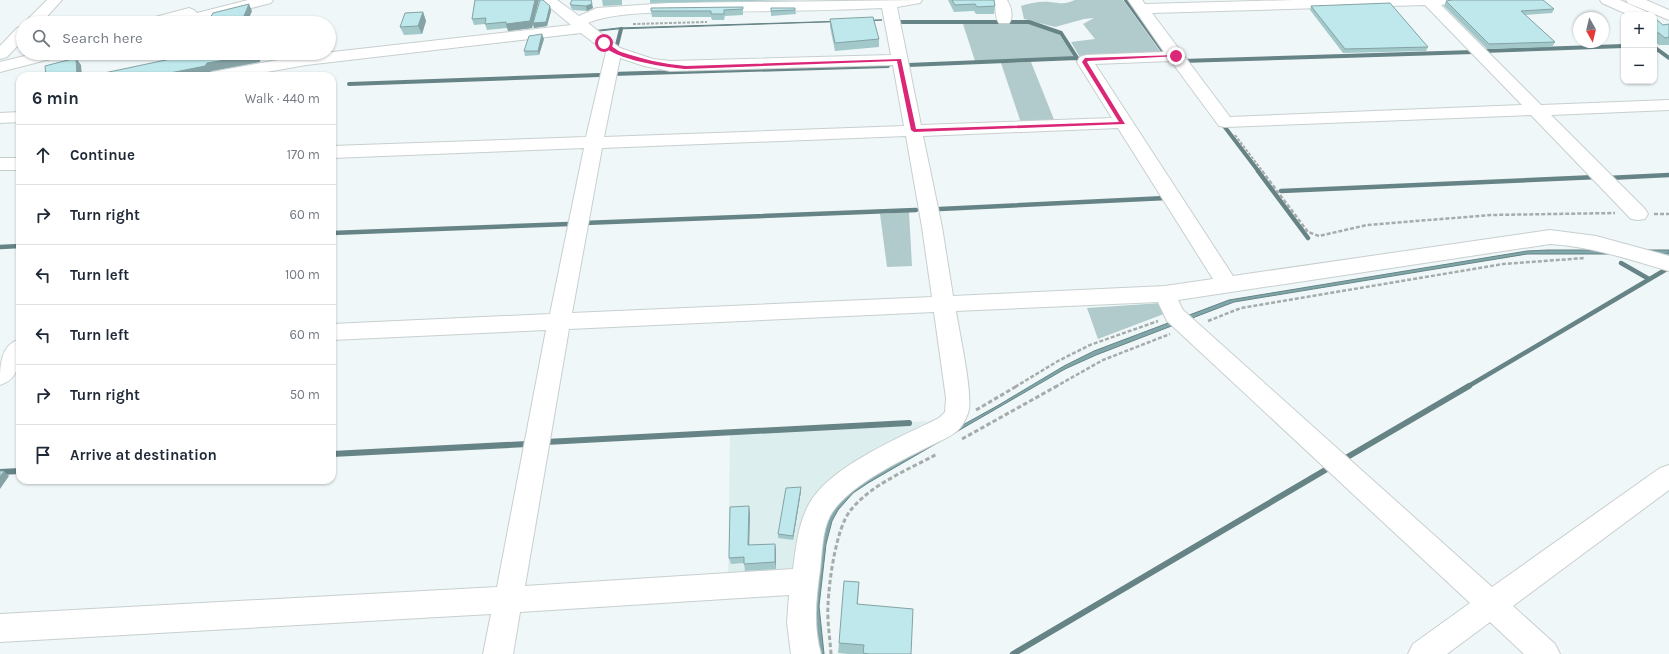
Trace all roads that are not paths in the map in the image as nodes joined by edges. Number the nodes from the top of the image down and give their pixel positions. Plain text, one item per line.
1 (55, 0) edge
2 (239, 0) edge
3 (266, 0) edge
4 (548, 0) edge
5 (915, 0) edge
6 (1000, 0) edge
7 (1437, 0) edge
8 (1607, 0) edge
9 (1633, 0) edge
10 (1657, 0) edge
11 (890, 3) junction
12 (1138, 5) edge
13 (1669, 5) edge
14 (1635, 12) edge
15 (1669, 15) edge
16 (39, 16) edge
17 (176, 16) edge
18 (203, 16) edge
19 (1004, 20) dead end
20 (1657, 21) edge
21 (1669, 27) edge
22 (600, 31) junction
23 (16, 35) edge
24 (0, 37) edge
25 (16, 39) edge
26 (16, 56) edge
27 (1176, 56) junction
28 (336, 57) edge
29 (16, 58) edge
30 (0, 60) edge
31 (306, 60) edge
32 (899, 60) junction
33 (239, 72) edge
34 (1669, 105) edge
35 (1537, 110) junction
36 (16, 117) edge
37 (0, 118) edge
38 (1123, 123) junction
39 (914, 130) junction
40 (593, 142) junction
41 (336, 152) edge
42 (0, 164) edge
43 (16, 164) edge
44 (1638, 214) road end
45 (1669, 264) edge
46 (1228, 286) junction
47 (1165, 294) junction
48 (943, 306) junction
49 (559, 322) junction
50 (336, 332) edge
51 (13, 346) edge
52 (0, 376) edge
53 (1669, 476) edge
54 (804, 581) junction
55 (508, 600) junction
56 (1492, 604) junction
57 (0, 628) edge
58 (498, 654) edge
59 (806, 654) edge
60 (1423, 654) edge
61 (1545, 654) edge

1 - 16 main road
2 - 17 main road
3 - 18 main road
4 - 22 main road
5 - 11 main road
6 - 19 main road
7 - 12 main road
7 - 35 main road
8 - 14 main road
9 - 15 main road
10 - 13 main road
11 - 22 main road
11 - 32 main road
12 - 27 main road
20 - 21 main road
22 - 28 main road
22 - 32 main road
22 - 40 main road
23 - 24 main road
25 - 30 main road
26 - 30 main road
27 - 35 main road
27 - 38 main road
29 - 30 main road
31 - 33 main road
32 - 39 main road
34 - 35 main road
35 - 44 main road
36 - 37 main road
38 - 39 main road
38 - 46 main road
39 - 40 main road
39 - 48 main road
40 - 41 main road
40 - 49 main road
42 - 43 main road
45 - 46 main road
46 - 47 main road
47 - 48 main road
47 - 56 main road
48 - 49 main road
48 - 54 main road
49 - 50 main road
49 - 55 main road
51 - 52 main road
53 - 56 main road
54 - 55 main road
54 - 59 main road
55 - 57 main road
55 - 58 main road
56 - 60 main road
56 - 61 main road

